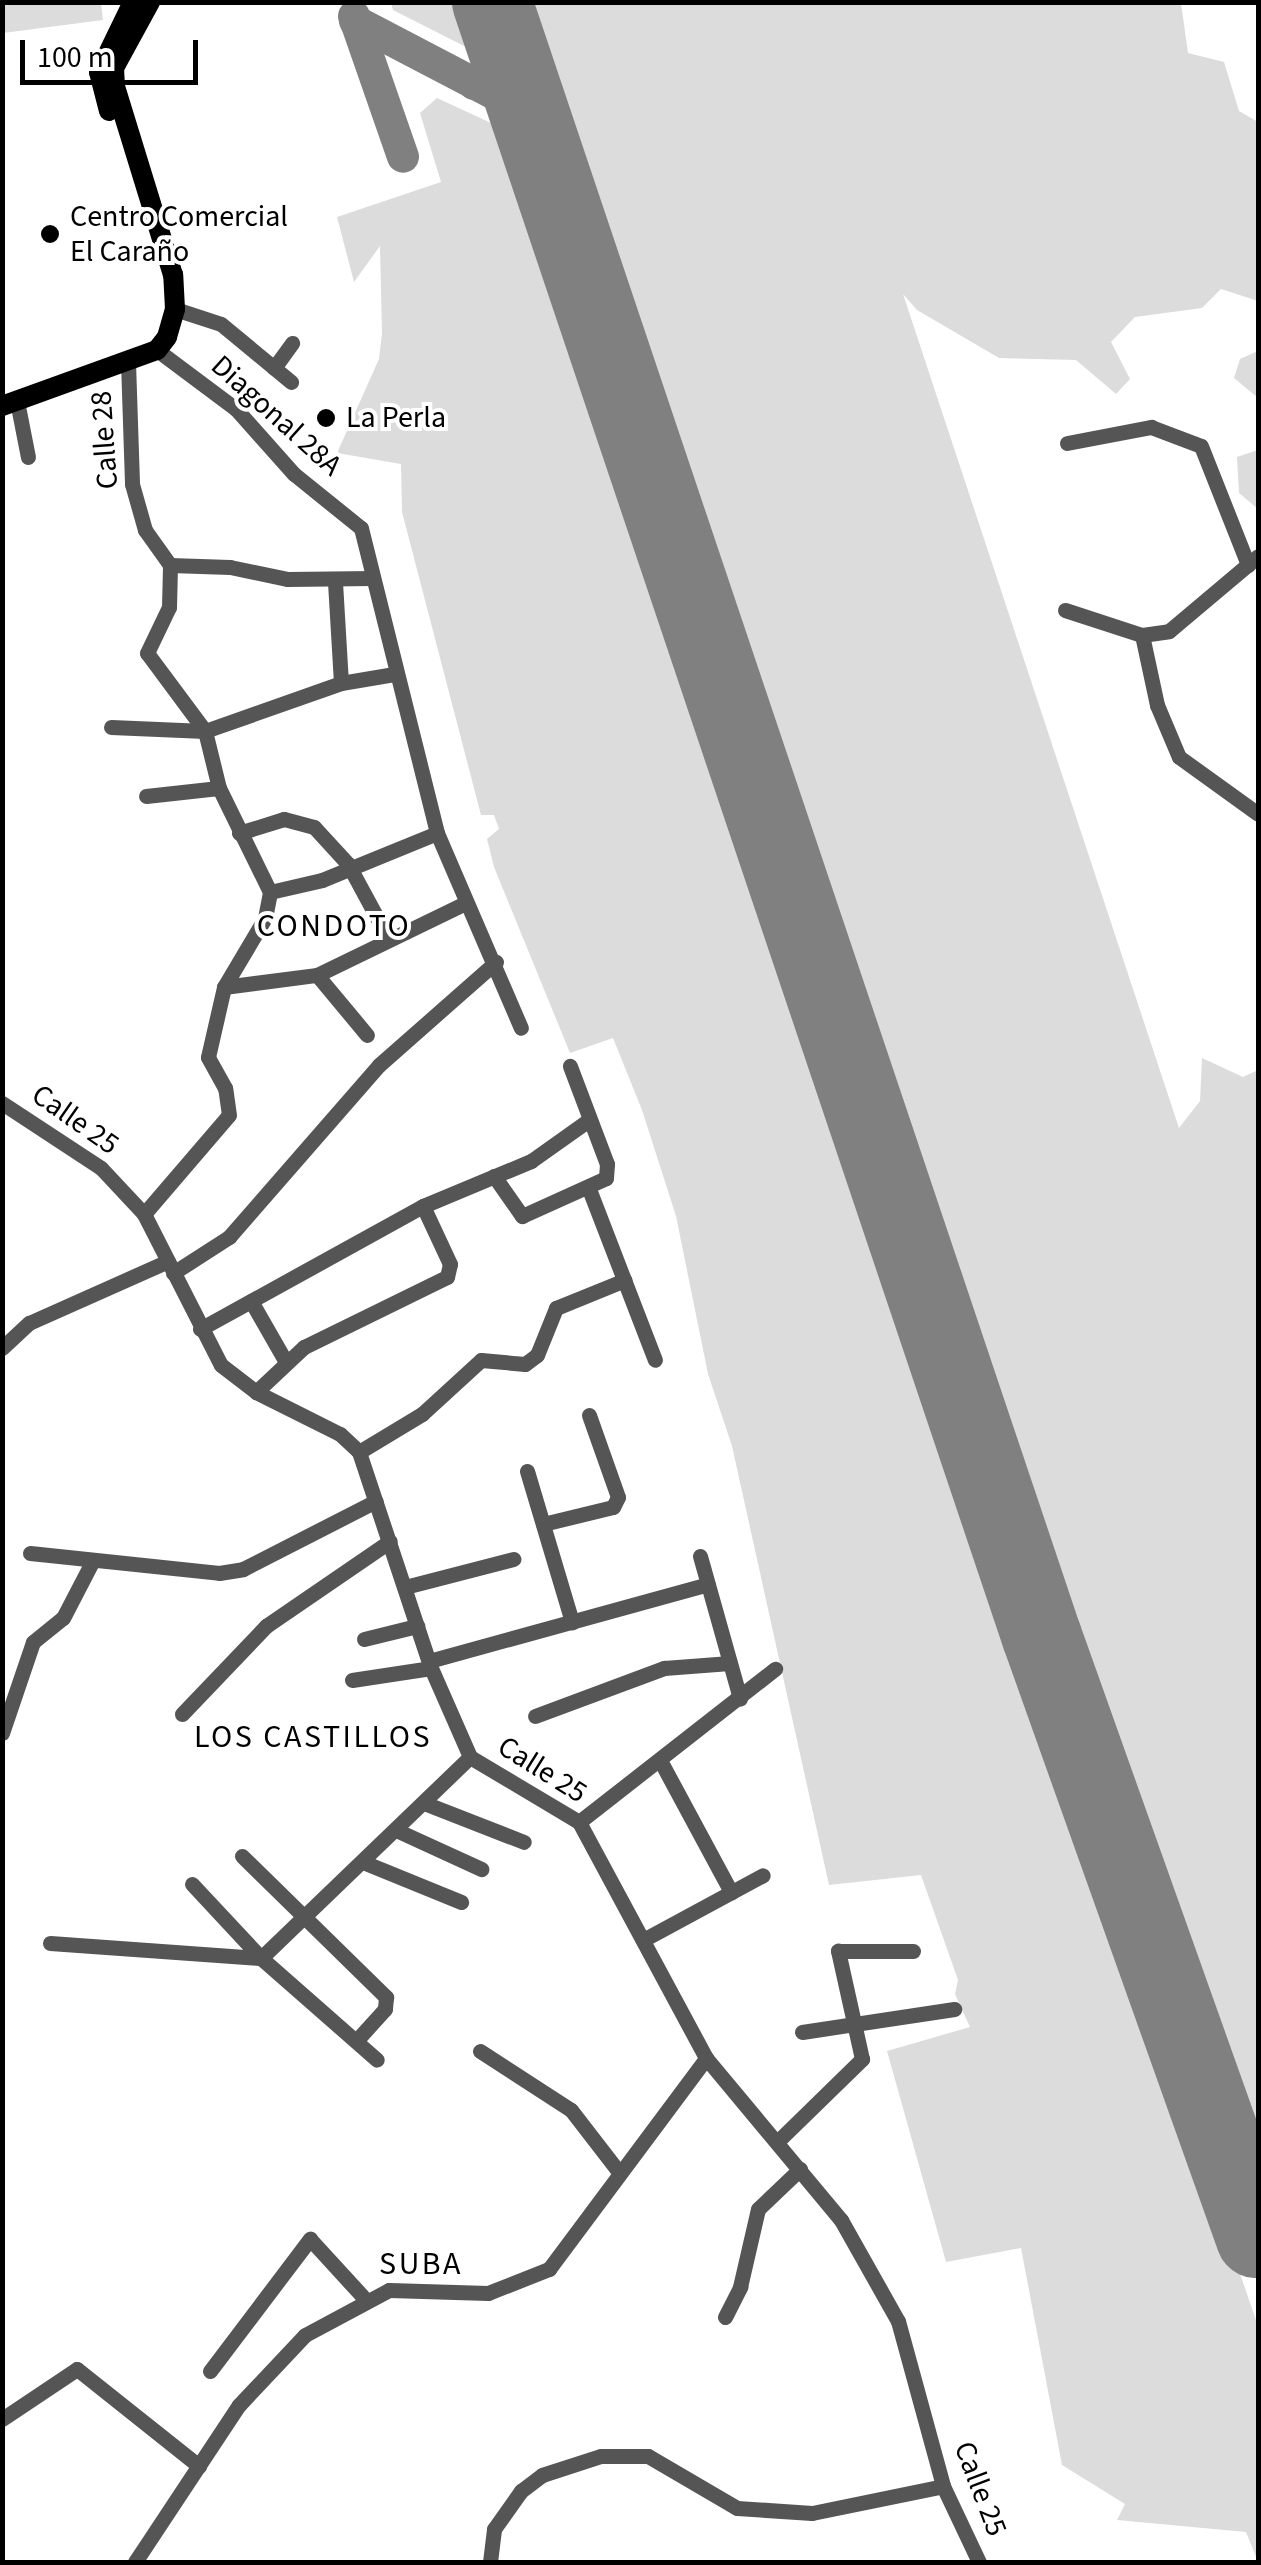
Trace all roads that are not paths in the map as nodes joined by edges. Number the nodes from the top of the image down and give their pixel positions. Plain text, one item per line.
1 (133, 2) edge
2 (150, 2) edge
3 (156, 218) junction
4 (175, 309) junction
5 (162, 344) junction
6 (292, 344) dead end
7 (128, 362) junction
8 (274, 368) junction
9 (291, 382) dead end
10 (10, 403) edge
11 (1067, 442) dead end
12 (28, 457) dead end
13 (1253, 561) edge
14 (170, 565) junction
15 (373, 578) junction
16 (334, 582) junction
17 (1065, 610) dead end
18 (1142, 635) junction
19 (394, 674) junction
20 (341, 684) junction
21 (111, 727) dead end
22 (205, 731) junction
23 (219, 788) junction
24 (146, 796) dead end
25 (1258, 814) edge
26 (239, 832) junction
27 (437, 833) junction
28 (348, 864) junction
29 (270, 892) junction
30 (464, 903) junction
31 (387, 936) junction
32 (496, 962) junction
33 (317, 975) junction
34 (224, 987) junction
35 (521, 1028) dead end
36 (367, 1035) dead end
37 (570, 1066) dead end
38 (2, 1103) edge
39 (588, 1120) junction
40 (494, 1176) junction
41 (589, 1189) junction
42 (423, 1206) junction
43 (144, 1214) junction
44 (171, 1267) junction
45 (625, 1280) junction
46 (251, 1301) junction
47 (200, 1328) junction
48 (2, 1348) edge
49 (656, 1360) dead end
50 (286, 1362) junction
51 (256, 1392) junction
52 (589, 1415) dead end
53 (359, 1452) junction
54 (528, 1472) dead end
55 (376, 1500) junction
56 (543, 1524) junction
57 (390, 1541) junction
58 (30, 1553) dead end
59 (700, 1556) dead end
60 (514, 1560) dead end
61 (91, 1564) junction
62 (708, 1584) junction
63 (405, 1587) junction
64 (572, 1622) junction
65 (418, 1626) junction
66 (364, 1639) dead end
67 (730, 1663) junction
68 (430, 1665) junction
69 (775, 1669) dead end
70 (352, 1680) dead end
71 (740, 1698) junction
72 (182, 1714) dead end
73 (535, 1716) dead end
74 (2, 1733) edge
75 (470, 1757) junction
76 (661, 1762) junction
77 (424, 1803) junction
78 (579, 1822) junction
79 (396, 1830) junction
80 (524, 1842) dead end
81 (242, 1856) dead end
82 (363, 1862) junction
83 (481, 1869) dead end
84 (763, 1875) dead end
85 (192, 1884) dead end
86 (732, 1892) junction
87 (461, 1902) dead end
88 (303, 1920) junction
89 (643, 1940) junction
90 (50, 1943) dead end
91 (913, 1951) dead end
92 (261, 1958) junction
93 (954, 2010) dead end
94 (854, 2020) junction
95 (802, 2032) dead end
96 (356, 2042) junction
97 (480, 2051) dead end
98 (706, 2058) junction
99 (377, 2060) dead end
100 (777, 2142) junction
101 (800, 2170) junction
102 (620, 2172) junction
103 (364, 2298) junction
104 (725, 2316) dead end
105 (210, 2371) dead end
106 (2, 2419) edge
107 (199, 2466) junction
108 (943, 2486) junction
109 (135, 2562) edge
110 (490, 2562) edge
111 (980, 2562) edge

1 - 3 main road
2 - 3 main road
3 - 4 main road
4 - 5 main road
4 - 8 street
5 - 7 main road
5 - 15 street, Diagonal 28A
6 - 8 street
7 - 10 main road
7 - 14 street, Calle 28
8 - 9 street
10 - 12 street
11 - 13 street
13 - 18 street
14 - 16 street
14 - 22 street
15 - 16 street
15 - 19 street
16 - 20 street
17 - 18 street
18 - 25 street
19 - 20 street
19 - 27 street
20 - 22 street
21 - 22 street
22 - 23 street
23 - 24 street
23 - 26 street
26 - 28 street
26 - 29 street
27 - 28 street
27 - 30 street
28 - 29 street
28 - 31 street
29 - 34 street
30 - 31 street
30 - 32 street
31 - 33 street
32 - 35 street
32 - 44 street
33 - 34 street
33 - 36 street
34 - 43 street
37 - 39 street
38 - 43 street, Calle 25
39 - 40 street
39 - 41 street
40 - 41 street
40 - 42 street
41 - 45 street
42 - 46 street
42 - 50 street
43 - 44 street, Calle 25
44 - 47 street, Calle 25
44 - 48 street
45 - 49 street
45 - 53 street
46 - 47 street
46 - 50 street
47 - 51 street, Calle 25
50 - 51 street
51 - 53 street, Calle 25
52 - 56 street
53 - 55 street, Calle 25
54 - 56 street
55 - 57 street, Calle 25
55 - 61 street
56 - 64 street
57 - 63 street, Calle 25
57 - 72 street
58 - 61 street
59 - 62 street
60 - 63 street
61 - 74 street
62 - 64 street
62 - 67 street
63 - 65 street, Calle 25
64 - 68 street
65 - 66 street
65 - 68 street, Calle 25
67 - 71 street
67 - 73 street
68 - 70 street
68 - 75 street, Calle 25
69 - 71 street
71 - 76 street
75 - 77 street
75 - 78 street, Calle 25
76 - 78 street
76 - 86 street
77 - 79 street
77 - 80 street
78 - 89 street, Calle 25
79 - 82 street
79 - 83 street
81 - 88 street
82 - 87 street
82 - 88 street
84 - 86 street
85 - 92 street
86 - 89 street
88 - 92 street
88 - 96 street
89 - 98 street, Calle 25
90 - 92 street
91 - 94 street
92 - 96 street
93 - 94 street
94 - 95 street
94 - 100 street
96 - 99 street
97 - 102 street
98 - 100 street, Calle 25
98 - 102 street
100 - 101 street, Calle 25
101 - 104 street
101 - 108 street, Calle 25
102 - 103 street
103 - 105 street
103 - 107 street
106 - 107 street
107 - 109 street
108 - 110 street
108 - 111 street, Calle 25

